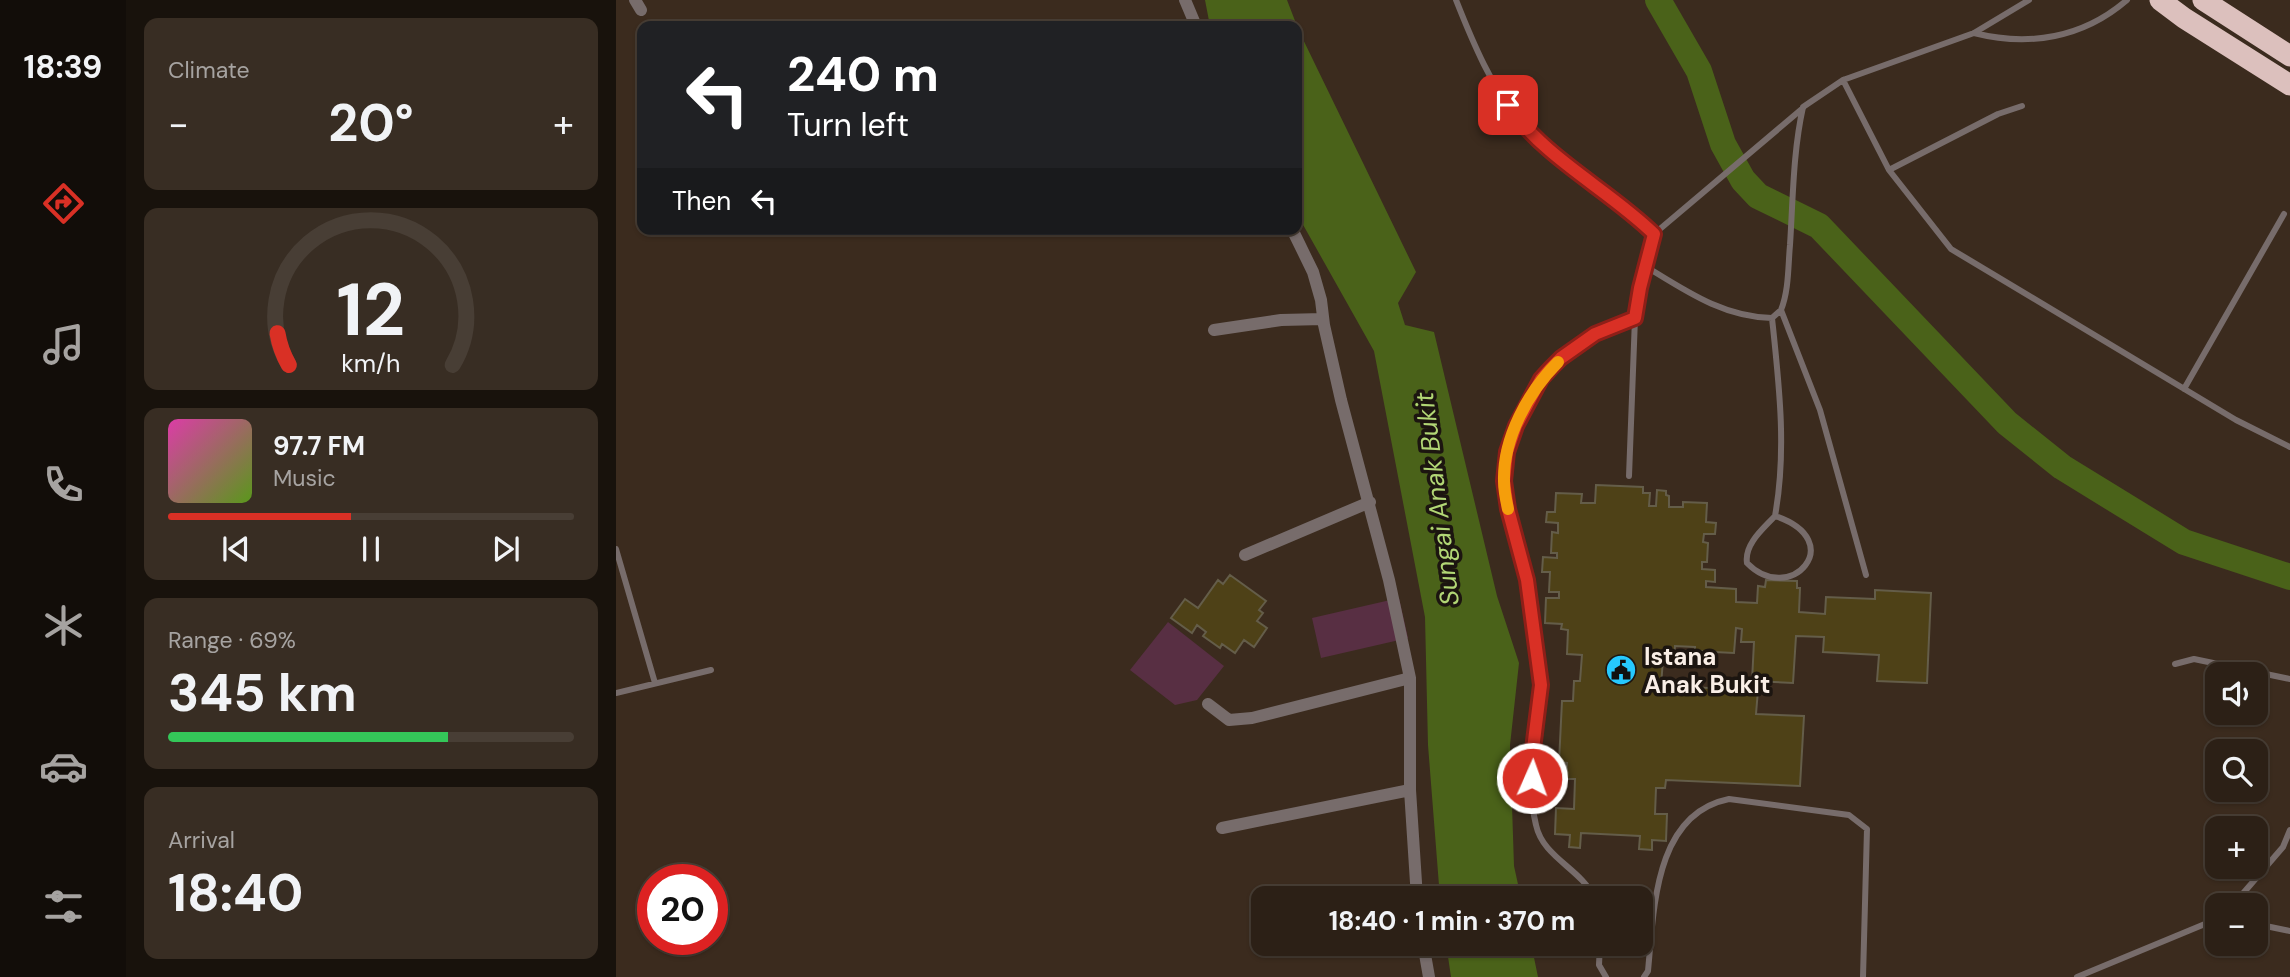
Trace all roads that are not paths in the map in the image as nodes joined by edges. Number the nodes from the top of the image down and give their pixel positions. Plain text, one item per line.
1 (1185, 0) edge
2 (1455, 0) edge
3 (2029, 0) edge
4 (2127, 0) edge
5 (2160, 0) edge
6 (2203, 0) edge
7 (1194, 21) edge
8 (1974, 33) junction
9 (2290, 56) edge
10 (1843, 80) junction
11 (2290, 85) edge
12 (2022, 106) dead end
13 (1803, 107) junction
14 (1889, 170) junction
15 (2284, 214) dead end
16 (1654, 234) junction
17 (1296, 235) edge
18 (1645, 265) junction
19 (1781, 310) junction
20 (1635, 318) junction
21 (1772, 318) junction
22 (1323, 319) junction
23 (1214, 330) dead end
24 (2184, 389) junction
25 (2290, 447) edge
26 (1629, 476) dead end
27 (1370, 502) junction
28 (1776, 516) junction
29 (616, 549) edge
30 (1245, 555) dead end
31 (1866, 575) dead end
32 (2175, 664) dead end
33 (711, 670) dead end
34 (1409, 678) junction
35 (2290, 679) edge
36 (656, 683) junction
37 (616, 693) edge
38 (1208, 704) dead end
39 (1410, 790) junction
40 (1222, 828) dead end
41 (2290, 830) edge
42 (2286, 847) edge
43 (1416, 886) edge
44 (1588, 886) edge
45 (2244, 893) edge
46 (2205, 924) edge
47 (2268, 926) edge
48 (2290, 931) edge
49 (1425, 956) edge
50 (1599, 956) edge
51 (1429, 977) edge
52 (1606, 977) edge
53 (1644, 977) edge
54 (1863, 977) edge
55 (2077, 977) edge

1 - 7 street
2 - 16 lane
3 - 8 lane
4 - 8 lane
5 - 11 highway
6 - 9 highway
8 - 10 lane
10 - 13 lane
10 - 14 lane
12 - 14 lane
13 - 16 lane
13 - 19 lane
14 - 24 lane
15 - 24 lane
16 - 18 lane
17 - 22 street
18 - 20 lane
18 - 21 lane
19 - 21 lane
19 - 31 lane
20 - 26 lane
20 - 44 lane
21 - 28 lane
22 - 23 street
22 - 27 street
24 - 25 lane
27 - 30 street
27 - 34 street
28 - 28 lane
29 - 36 lane
32 - 35 lane
33 - 36 lane
34 - 38 street
34 - 39 street
36 - 37 lane
39 - 40 street
39 - 43 street
41 - 42 lane
42 - 45 lane
46 - 55 lane
47 - 48 lane
49 - 51 street
50 - 52 lane
53 - 54 lane

